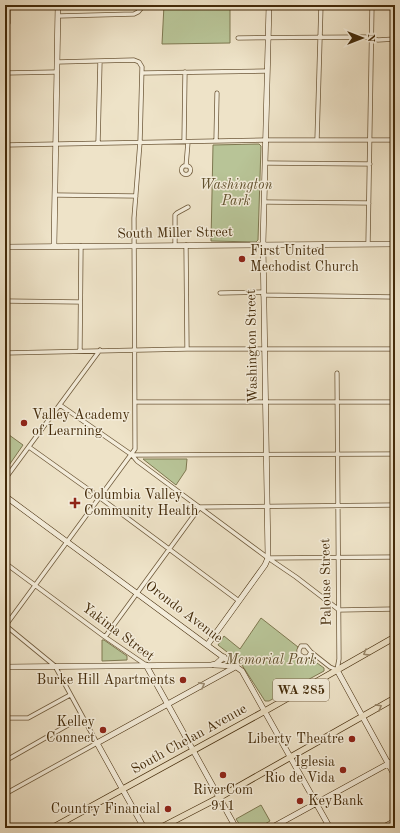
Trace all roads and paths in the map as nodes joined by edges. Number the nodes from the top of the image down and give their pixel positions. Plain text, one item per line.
1 (8, 5) edge
2 (58, 5) edge
3 (144, 5) edge
4 (269, 5) edge
5 (321, 5) edge
6 (372, 5) edge
7 (58, 16) junction
8 (5, 26) edge
9 (238, 38) dead end
10 (268, 38) junction
11 (320, 38) junction
12 (372, 38) junction
13 (395, 39) edge
14 (100, 61) junction
15 (57, 62) junction
16 (267, 71) junction
17 (57, 72) junction
18 (186, 72) junction
19 (5, 73) edge
20 (142, 73) junction
21 (216, 93) dead end
22 (266, 140) junction
23 (317, 140) junction
24 (370, 140) junction
25 (395, 140) edge
26 (216, 141) junction
27 (140, 142) junction
28 (186, 142) junction
29 (98, 143) junction
30 (56, 144) junction
31 (5, 145) edge
32 (265, 163) junction
33 (370, 164) junction
34 (186, 166) dead end
35 (55, 195) junction
36 (136, 196) junction
37 (264, 202) junction
38 (369, 203) junction
39 (188, 207) dead end
40 (263, 244) junction
41 (368, 244) junction
42 (395, 244) edge
43 (175, 245) junction
44 (186, 245) junction
45 (54, 246) junction
46 (81, 246) junction
47 (134, 246) junction
48 (5, 247) edge
49 (220, 293) dead end
50 (263, 294) junction
51 (395, 297) edge
52 (5, 302) edge
53 (80, 302) junction
54 (187, 349) junction
55 (264, 349) junction
56 (395, 349) edge
57 (100, 350) junction
58 (135, 350) junction
59 (80, 351) junction
60 (6, 354) edge
61 (337, 373) dead end
62 (265, 401) junction
63 (135, 402) junction
64 (337, 402) junction
65 (395, 402) edge
66 (60, 405) junction
67 (29, 447) junction
68 (266, 454) junction
69 (337, 454) junction
70 (395, 454) edge
71 (132, 455) junction
72 (5, 480) edge
73 (5, 496) edge
74 (99, 497) junction
75 (395, 505) edge
76 (267, 506) junction
77 (337, 506) junction
78 (200, 507) junction
79 (67, 542) junction
80 (169, 549) junction
81 (338, 557) junction
82 (395, 557) edge
83 (268, 558) junction
84 (5, 563) edge
85 (35, 585) junction
86 (138, 593) junction
87 (239, 601) junction
88 (395, 609) edge
89 (339, 610) junction
90 (5, 625) edge
91 (105, 637) junction
92 (395, 637) edge
93 (208, 644) junction
94 (311, 652) dead end
95 (224, 657) junction
96 (146, 665) junction
97 (211, 665) junction
98 (55, 666) junction
99 (237, 666) junction
100 (5, 667) edge
101 (336, 670) junction
102 (70, 695) junction
103 (395, 698) edge
104 (168, 703) junction
105 (265, 711) junction
106 (362, 716) junction
107 (82, 717) junction
108 (5, 718) edge
109 (97, 743) junction
110 (193, 751) junction
111 (290, 756) junction
112 (395, 760) edge
113 (5, 761) edge
114 (388, 764) junction
115 (395, 776) edge
116 (122, 789) junction
117 (5, 794) edge
118 (220, 797) junction
119 (316, 803) junction
120 (395, 821) edge
121 (52, 828) edge
122 (144, 828) edge
123 (160, 828) edge
124 (236, 828) edge
125 (270, 828) edge
126 (330, 828) edge
127 (382, 828) edge

1 - 8 street
2 - 7 street
3 - 7 street
4 - 10 street, Washington Street
5 - 11 street
6 - 12 street
7 - 15 street
9 - 10 street
10 - 11 street
10 - 16 street, Washington Street
11 - 12 street
11 - 23 street
12 - 13 street
12 - 24 street
14 - 15 street
14 - 20 street
14 - 29 street
15 - 17 street
16 - 18 street
16 - 22 street, Washington Street
17 - 19 street
17 - 30 street
18 - 20 street
18 - 28 street
20 - 27 street
21 - 26 street
22 - 23 street
22 - 26 street
22 - 32 street, Washington Street
23 - 24 street
24 - 25 street
24 - 33 street
26 - 28 street
27 - 28 street
27 - 29 street
27 - 36 street
28 - 34 street
29 - 30 street
30 - 31 street
30 - 35 street
32 - 33 street
32 - 37 street, Washington Street
33 - 38 street
35 - 36 street
35 - 45 street
36 - 47 street
37 - 38 street
37 - 40 street, Washington Street
38 - 41 street
39 - 43 street
40 - 41 street, South Miller Street
40 - 44 street, South Miller Street
40 - 50 street, Washington Street
41 - 42 street, South Miller Street
43 - 44 street, South Miller Street
43 - 47 street, South Miller Street
44 - 54 street
45 - 46 street, South Miller Street
45 - 48 street, South Miller Street
46 - 47 street, South Miller Street
46 - 53 street
47 - 58 street
49 - 50 street
50 - 51 street
50 - 55 street, Washington Street
52 - 53 street
53 - 59 street
54 - 55 street
54 - 58 street
55 - 56 street
55 - 62 street, Washington Street
57 - 58 street
57 - 59 street
57 - 66 street
58 - 63 street
59 - 60 street
61 - 64 street, Palouse Street
62 - 63 street
62 - 64 street
62 - 68 street, Washington Street
63 - 71 street
64 - 65 street
64 - 69 street, Palouse Street
66 - 67 street
66 - 71 street
67 - 72 street
67 - 74 street
68 - 69 street
68 - 71 street
68 - 76 street, Washington Street
69 - 70 street
69 - 77 street, Palouse Street
71 - 74 street
71 - 78 street
73 - 79 street, Orondo Avenue
74 - 79 street
74 - 80 street
75 - 77 street
76 - 77 street
76 - 78 street
76 - 83 street, Washington Street
77 - 81 street, Palouse Street
78 - 80 street
78 - 83 street
79 - 85 street
79 - 86 street, Orondo Avenue
80 - 86 street
80 - 87 street
81 - 82 street
81 - 83 street
81 - 89 street, Palouse Street
83 - 87 street
83 - 89 street
84 - 85 street, Yakima Street
85 - 90 street
85 - 91 street, Yakima Street
86 - 91 street
86 - 93 street, Orondo Avenue
87 - 93 street
88 - 89 street
89 - 101 street, Palouse Street
90 - 98 street
91 - 96 street, Yakima Street
92 -> 101 main road, WA 285
93 - 95 street, Orondo Avenue
94 - 101 street
95 - 97 street
95 - 99 street, Orondo Avenue
96 - 97 street
96 - 98 street
96 - 104 street, Yakima Street
97 - 99 street
98 - 100 street
98 - 102 street
104 -> 99 street
99 - 105 street, Orondo Avenue
101 - 105 main road, South Chelan Avenue / WA 285
101 - 106 street
102 - 107 street
102 - 108 street
106 -> 103 main road
104 - 109 street
104 - 110 street, Yakima Street
105 - 110 main road, South Chelan Avenue / WA 285
105 - 111 street, Orondo Avenue
106 - 111 main road
106 - 114 street
107 - 109 street
107 - 113 street
109 - 116 street
109 - 117 street
110 - 116 main road, South Chelan Avenue / WA 285
110 - 118 street, Yakima Street
111 - 118 main road
111 - 119 street, Orondo Avenue
112 - 114 street
114 - 115 street
114 - 119 street
116 - 121 main road, South Chelan Avenue / WA 285
116 - 122 street
118 - 123 main road
118 - 124 street, Yakima Street
119 - 125 street
119 - 126 street, Orondo Avenue
120 - 127 street

